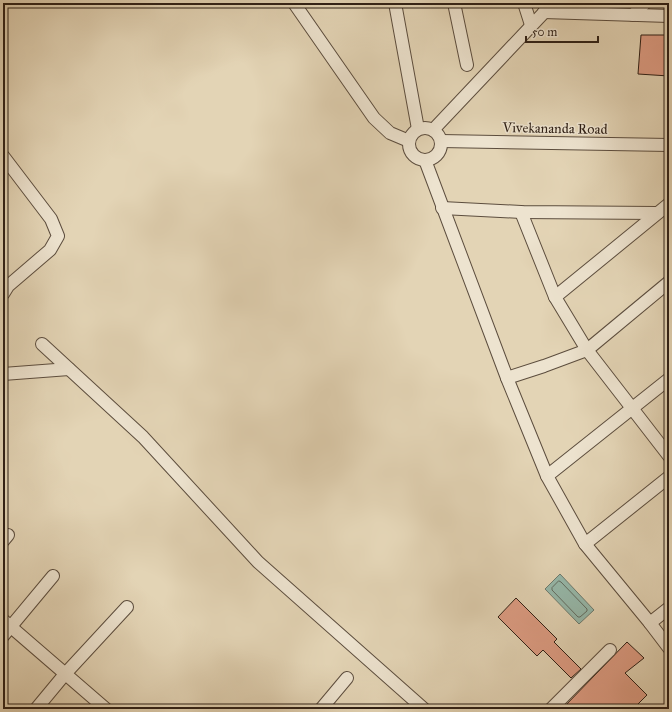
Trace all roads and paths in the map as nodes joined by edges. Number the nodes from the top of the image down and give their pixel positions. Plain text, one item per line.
1 (294, 3) edge
2 (395, 3) edge
3 (454, 3) edge
4 (524, 3) edge
5 (553, 3) edge
6 (645, 3) edge
7 (544, 12) junction
8 (633, 15) junction
9 (669, 16) edge
10 (531, 26) junction
11 (467, 65) dead end
12 (418, 129) junction
13 (433, 130) junction
14 (409, 141) junction
15 (441, 141) junction
16 (669, 145) edge
17 (3, 156) edge
18 (425, 160) junction
19 (669, 204) edge
20 (442, 208) junction
21 (521, 212) junction
22 (657, 213) junction
23 (669, 282) edge
24 (3, 294) edge
25 (555, 297) junction
26 (42, 344) dead end
27 (587, 350) junction
28 (69, 369) junction
29 (3, 374) edge
30 (507, 378) junction
31 (669, 379) edge
32 (632, 408) junction
33 (669, 456) edge
34 (547, 476) junction
35 (669, 477) edge
36 (584, 544) junction
37 (54, 576) dead end
38 (127, 607) dead end
39 (669, 608) edge
40 (650, 623) junction
41 (6, 627) edge
42 (669, 648) edge
43 (610, 650) dead end
44 (65, 674) junction
45 (347, 678) dead end
46 (36, 709) edge
47 (106, 709) edge
48 (321, 709) edge
49 (424, 709) edge
50 (551, 709) edge

1 - 14 street
2 - 12 street
3 - 11 street
4 - 10 street
5 - 7 street
6 - 8 street
7 - 8 street
7 - 10 street
8 - 9 street
10 - 13 street
12 - 13 street
12 - 14 street
13 - 15 street
14 - 18 street
15 - 16 street, Vivekananda Road
15 - 18 street
17 - 24 street
18 - 20 street
19 - 22 street
20 - 21 street
20 - 30 street
21 - 22 street
21 - 25 street
22 - 25 street
23 - 27 street
25 - 27 street
26 - 28 street
27 - 30 street
27 - 32 street
28 - 29 street
28 - 49 street
30 - 34 street
31 - 32 street
32 - 33 street
32 - 34 street
34 - 36 street
35 - 36 street
36 - 40 street
37 - 41 street
38 - 44 street
39 - 40 street
40 - 42 street
41 - 44 street
43 - 50 street
44 - 46 street
44 - 47 street
45 - 48 street

